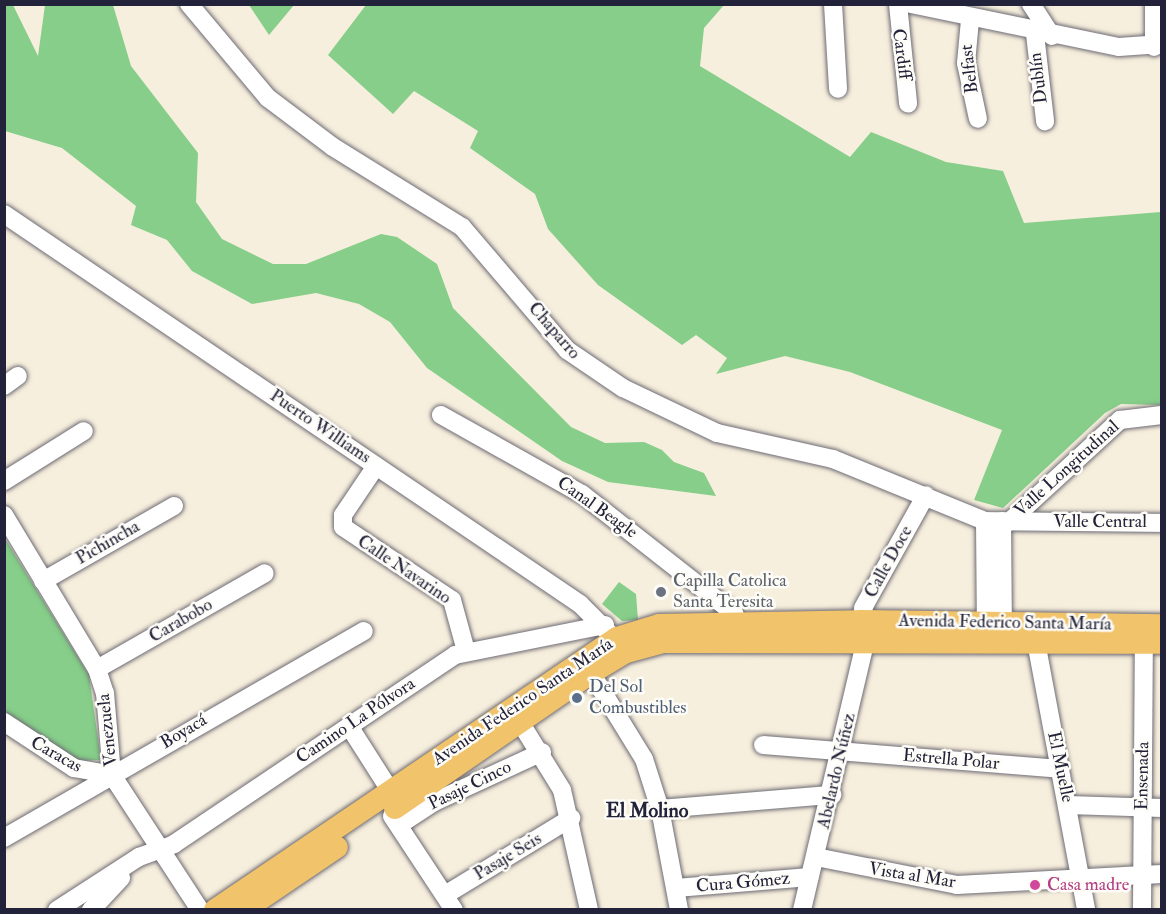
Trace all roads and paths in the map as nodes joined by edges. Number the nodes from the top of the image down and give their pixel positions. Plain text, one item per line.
1 (189, 4) edge
2 (833, 4) edge
3 (898, 4) edge
4 (911, 4) edge
5 (1031, 4) edge
6 (1154, 4) edge
7 (970, 20) junction
8 (1044, 35) junction
9 (1158, 46) edge
10 (838, 89) dead end
11 (908, 103) dead end
12 (978, 119) dead end
13 (1045, 121) dead end
14 (4, 214) edge
15 (441, 415) dead end
16 (1161, 415) edge
17 (84, 431) dead end
18 (376, 466) junction
19 (8, 472) edge
20 (926, 495) junction
21 (174, 506) dead end
22 (4, 515) edge
23 (999, 521) junction
24 (1161, 523) edge
25 (265, 573) dead end
26 (43, 581) junction
27 (738, 623) junction
28 (1161, 625) edge
29 (364, 631) dead end
30 (863, 631) junction
31 (995, 632) junction
32 (1034, 633) junction
33 (616, 638) junction
34 (1153, 643) edge
35 (466, 651) junction
36 (97, 669) junction
37 (591, 673) junction
38 (1152, 720) edge
39 (4, 722) edge
40 (520, 722) junction
41 (349, 726) junction
42 (763, 745) dead end
43 (843, 751) junction
44 (542, 752) junction
45 (1060, 769) junction
46 (112, 775) junction
47 (832, 795) junction
48 (1068, 805) junction
49 (390, 807) junction
50 (1143, 807) junction
51 (1161, 808) edge
52 (660, 809) junction
53 (571, 818) junction
54 (4, 838) edge
55 (161, 850) junction
56 (816, 857) junction
57 (127, 865) junction
58 (1142, 874) junction
59 (1161, 874) edge
60 (1081, 876) junction
61 (810, 877) junction
62 (676, 888) junction
63 (449, 902) edge
64 (57, 909) edge
65 (91, 909) edge
66 (200, 909) edge
67 (215, 909) edge
68 (244, 909) edge
69 (589, 909) edge
70 (679, 909) edge
71 (802, 909) edge
72 (1086, 909) edge
73 (1142, 909) edge

1 - 20 street, Chaparro
2 - 10 street
3 - 11 street, Cardiff
4 - 7 street
5 - 8 street
6 - 9 street
7 - 8 street
7 - 12 street, Belfast
8 - 9 street
8 - 13 street, Dublín
14 - 18 street, Puerto Williams
15 - 27 street, Canal Beagle
16 - 23 street, Valle Longitudinal
17 - 19 street
18 - 33 street, Puerto Williams
18 - 35 street, Calle Navarino
20 - 23 street, Chaparro
20 - 30 street, Calle Doce
21 - 26 street, Pichincha
22 - 26 street, Venezuela
23 - 24 street, Valle Central
23 - 31 street
25 - 36 street, Carabobo
26 - 36 street, Venezuela
27 - 30 main road, Avenida Federico Santa María
27 - 33 main road, Avenida Federico Santa María
28 - 32 main road, Avenida Federico Santa María
29 - 46 street, Boyacá
30 - 31 main road, Avenida Federico Santa María
30 - 33 main road, Avenida Federico Santa María
30 - 43 street, Abelardo Núñez
31 - 32 main road, Avenida Federico Santa María
32 - 34 main road, Avenida Federico Santa María
32 - 45 street, El Muelle
33 - 35 street, Camino La Pólvora
33 - 37 main road, Avenida Federico Santa María
33 - 49 main road, Avenida Federico Santa María
34 - 38 street, Ensenada
35 - 41 street, Camino La Pólvora
36 - 46 street, Venezuela
37 - 40 main road, Avenida Federico Santa María
37 - 52 street
38 - 50 street, Ensenada
39 - 46 street, Caracas
40 - 44 street
40 - 49 main road, Avenida Federico Santa María
41 - 49 street
41 - 55 street, Camino La Pólvora
42 - 43 street, Estrella Polar
43 - 45 street, Estrella Polar
43 - 47 street, Abelardo Núñez
44 - 49 street, Pasaje Cinco
44 - 53 street
45 - 48 street, El Muelle
46 - 54 street, Boyacá
46 - 55 street, Venezuela
47 - 52 street
47 - 56 street, Abelardo Núñez
48 - 50 street
48 - 60 street, El Muelle
49 - 63 street
49 - 67 main road, Avenida Federico Santa María
49 - 68 main road, Avenida Federico Santa María
50 - 51 street
50 - 58 street, Ensenada
52 - 62 street
53 - 63 street, Pasaje Seis
53 - 69 street
55 - 57 street, Camino La Pólvora
55 - 66 street, Venezuela
56 - 60 street, Vista al Mar
56 - 61 street, Abelardo Núñez
57 - 64 street, Camino La Pólvora
57 - 65 street, Camino La Pólvora
58 - 59 street, Vista al Mar
58 - 60 street, Vista al Mar
58 - 73 street, Ensenada
60 - 72 street, El Muelle
61 - 62 street, Cura Gómez
61 - 71 street, Abelardo Núñez
62 - 70 street

